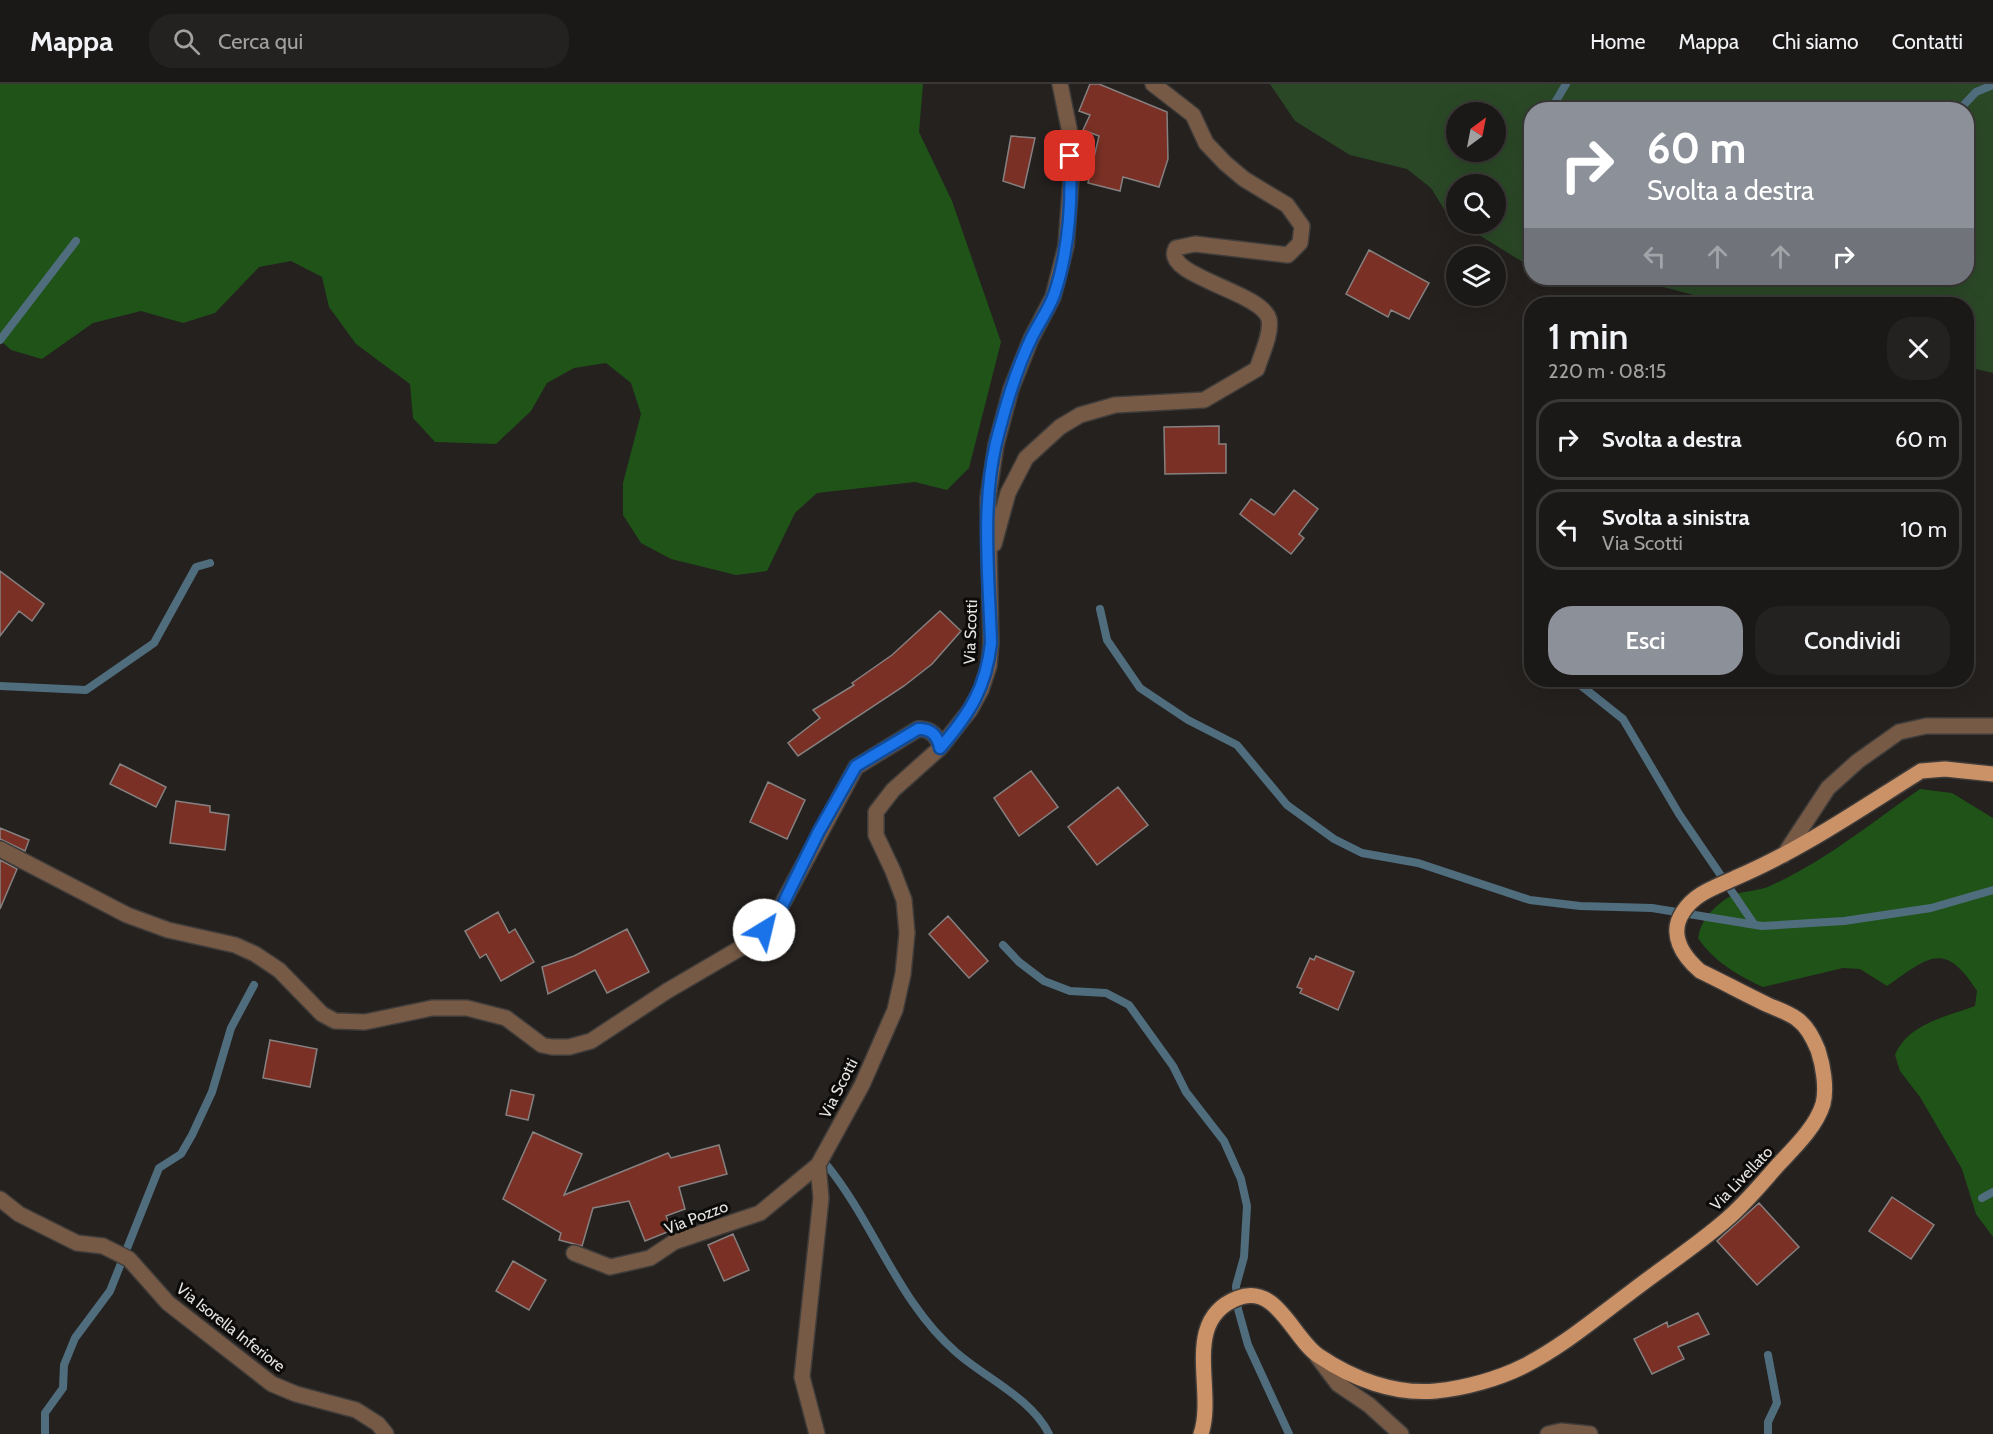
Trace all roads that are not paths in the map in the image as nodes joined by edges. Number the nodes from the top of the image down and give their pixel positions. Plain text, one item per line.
1 (1060, 84) edge
2 (1153, 84) edge
3 (989, 562) junction
4 (1993, 726) edge
5 (940, 748) junction
6 (1993, 774) edge
7 (0, 849) edge
8 (1782, 858) junction
9 (818, 1165) junction
10 (0, 1199) edge
11 (574, 1253) dead end
12 (1317, 1356) junction
13 (386, 1434) edge
14 (817, 1434) edge
15 (1201, 1434) edge
16 (1401, 1434) edge
17 (1548, 1434) edge
18 (1590, 1434) edge

1 - 3 street, Via Scotti
2 - 3 street
3 - 5 street, Via Scotti
4 - 8 street
5 - 7 street
5 - 9 street, Via Scotti
6 - 8 main road, Via Livellato
8 - 12 main road, Via Livellato
9 - 11 street, Via Pozzo
9 - 14 street
10 - 13 street, Via Isorella Inferiore
12 - 15 main road, Via Livellato
12 - 16 street
17 - 18 street

